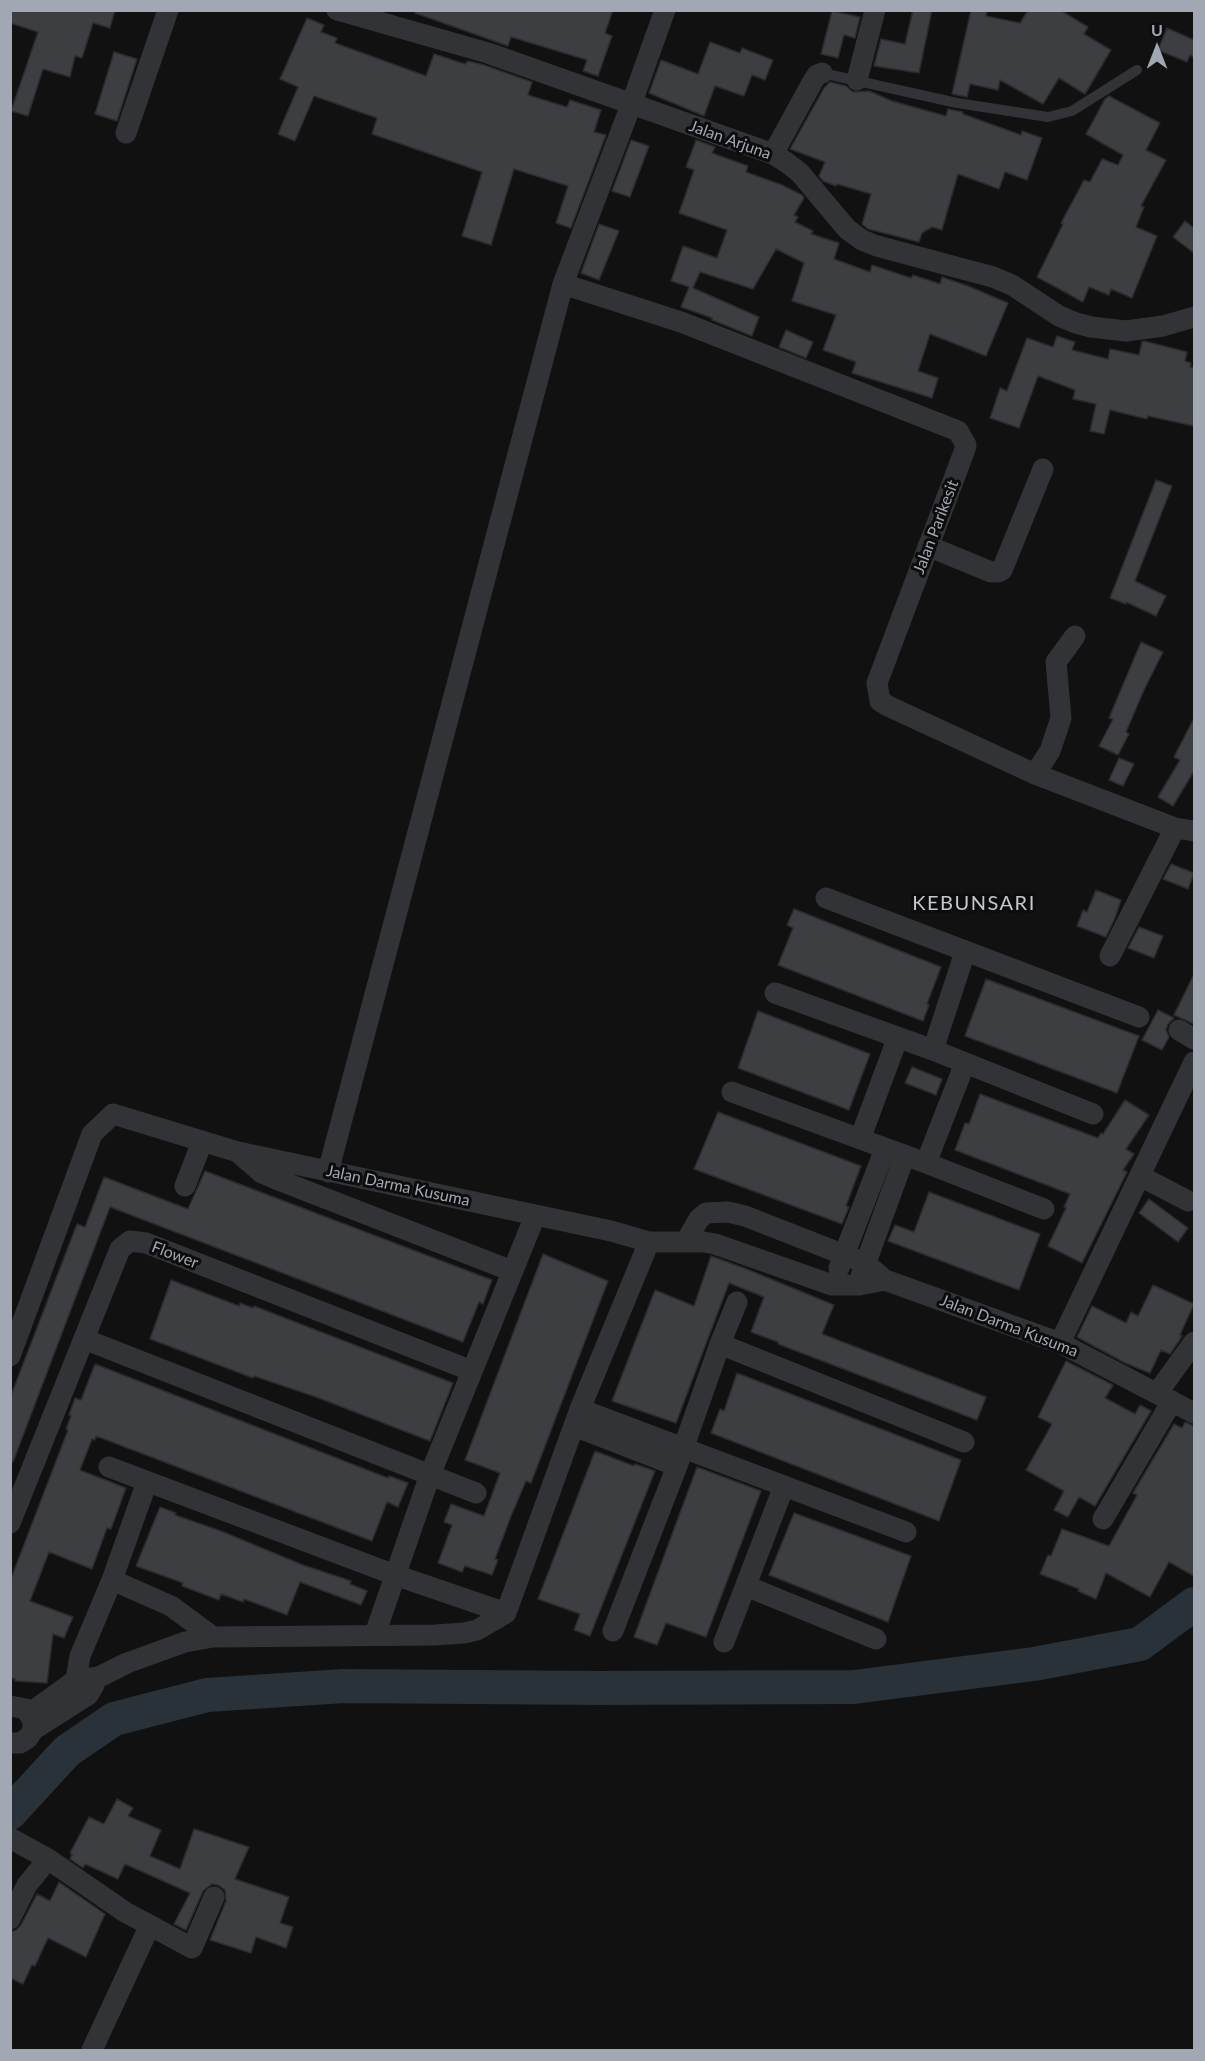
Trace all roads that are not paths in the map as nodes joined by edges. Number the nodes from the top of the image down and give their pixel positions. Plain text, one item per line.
1 (168, 10) edge
2 (337, 10) edge
3 (665, 10) edge
4 (875, 10) edge
5 (1137, 70) dead end
6 (822, 73) joint
7 (856, 80) junction
8 (632, 105) junction
9 (126, 133) dead end
10 (773, 154) junction
11 (563, 284) junction
12 (1194, 317) edge
13 (1043, 469) dead end
14 (928, 546) junction
15 (1075, 636) dead end
16 (1035, 774) junction
17 (1189, 830) edge
18 (826, 898) dead end
19 (965, 952) junction
20 (1110, 956) dead end
21 (775, 993) dead end
22 (1139, 1017) dead end
23 (898, 1037) junction
24 (933, 1050) junction
25 (1194, 1062) edge
26 (965, 1063) junction
27 (732, 1092) dead end
28 (1093, 1113) dead end
29 (860, 1139) junction
30 (202, 1142) junction
31 (238, 1152) junction
32 (895, 1152) junction
33 (927, 1163) junction
34 (328, 1172) junction
35 (1140, 1176) junction
36 (185, 1185) dead end
37 (1188, 1201) dead end
38 (1044, 1209) dead end
39 (535, 1216) junction
40 (686, 1241) junction
41 (649, 1242) junction
42 (844, 1256) junction
43 (865, 1263) junction
44 (512, 1270) junction
45 (885, 1280) junction
46 (832, 1285) junction
47 (859, 1285) junction
48 (737, 1302) dead end
49 (84, 1339) junction
50 (1060, 1342) junction
51 (1194, 1342) edge
52 (720, 1344) junction
53 (10, 1356) edge
54 (472, 1371) junction
55 (1165, 1397) junction
56 (1194, 1413) edge
57 (577, 1418) junction
58 (964, 1442) dead end
59 (680, 1457) junction
60 (109, 1467) dead end
61 (430, 1475) junction
62 (147, 1482) junction
63 (784, 1486) junction
64 (476, 1493) dead end
65 (1103, 1519) dead end
66 (10, 1523) edge
67 (906, 1532) dead end
68 (395, 1575) junction
69 (112, 1580) junction
70 (746, 1586) junction
71 (506, 1613) junction
72 (613, 1630) dead end
73 (375, 1634) junction
74 (213, 1637) junction
75 (876, 1640) dead end
76 (724, 1642) dead end
77 (82, 1688) junction
78 (24, 1716) edge
79 (11, 1744) edge
80 (14, 1840) edge
81 (48, 1859) junction
82 (214, 1897) dead end
83 (10, 1919) edge
84 (150, 1925) junction
85 (92, 2050) edge

1 - 9 street
2 - 8 street, Jalan Arjuna
3 - 8 street
4 - 7 street
5 - 7 lane
6 - 7 lane
6 - 10 street
8 - 10 street, Jalan Arjuna
8 - 11 street
10 - 12 street, Jalan Arjuna
11 - 14 street, Jalan Parikesit
11 - 34 street
13 - 14 street
14 - 16 street, Jalan Parikesit
15 - 16 street
16 - 17 street, Jalan Parikesit
17 - 20 street
18 - 19 street
19 - 22 street
19 - 24 street
21 - 23 street
23 - 24 street
23 - 29 street
24 - 26 street
25 - 35 street
26 - 28 street
26 - 33 street
27 - 29 street
29 - 32 street
30 - 31 street, Jalan Darma Kusuma
30 - 36 street
30 - 53 street, Jalan Darma Kusuma
31 - 34 street, Jalan Darma Kusuma
31 - 44 street
32 - 33 street
32 - 42 street
32 - 43 street
33 - 38 street
34 - 39 street, Jalan Darma Kusuma
35 - 37 street
35 - 50 street
39 - 41 street, Jalan Darma Kusuma
39 - 44 street
40 - 41 street, Jalan Darma Kusuma
40 - 42 street, Jalan Darma Kusuma
40 - 46 street, Jalan Darma Kusuma
41 - 57 street
42 - 43 street, Jalan Darma Kusuma
42 - 46 street
43 - 45 street, Jalan Darma Kusuma
43 - 47 street
44 - 54 street
45 - 47 street, Jalan Darma Kusuma
45 - 50 street, Jalan Darma Kusuma
46 - 47 street, Jalan Darma Kusuma
48 - 52 street
49 - 54 street, Flower
49 - 61 street
49 - 66 street, Flower
50 - 55 street, Jalan Darma Kusuma
51 - 55 street
52 - 58 street
52 - 59 street
54 - 61 street
55 - 56 street, Jalan Darma Kusuma
55 - 65 street
57 - 59 street
57 - 71 street
59 - 63 street
59 - 72 street
60 - 62 street
61 - 64 street
61 - 68 street
62 - 68 street
62 - 69 street
63 - 67 street
63 - 70 street
68 - 71 street
68 - 73 street
69 - 74 street
69 - 77 street
70 - 75 street
70 - 76 street
71 - 73 street
73 - 74 street
74 - 77 street
77 - 78 street
78 - 79 street
80 - 81 street
81 - 83 street
81 - 84 street
82 - 84 street
84 - 85 street

